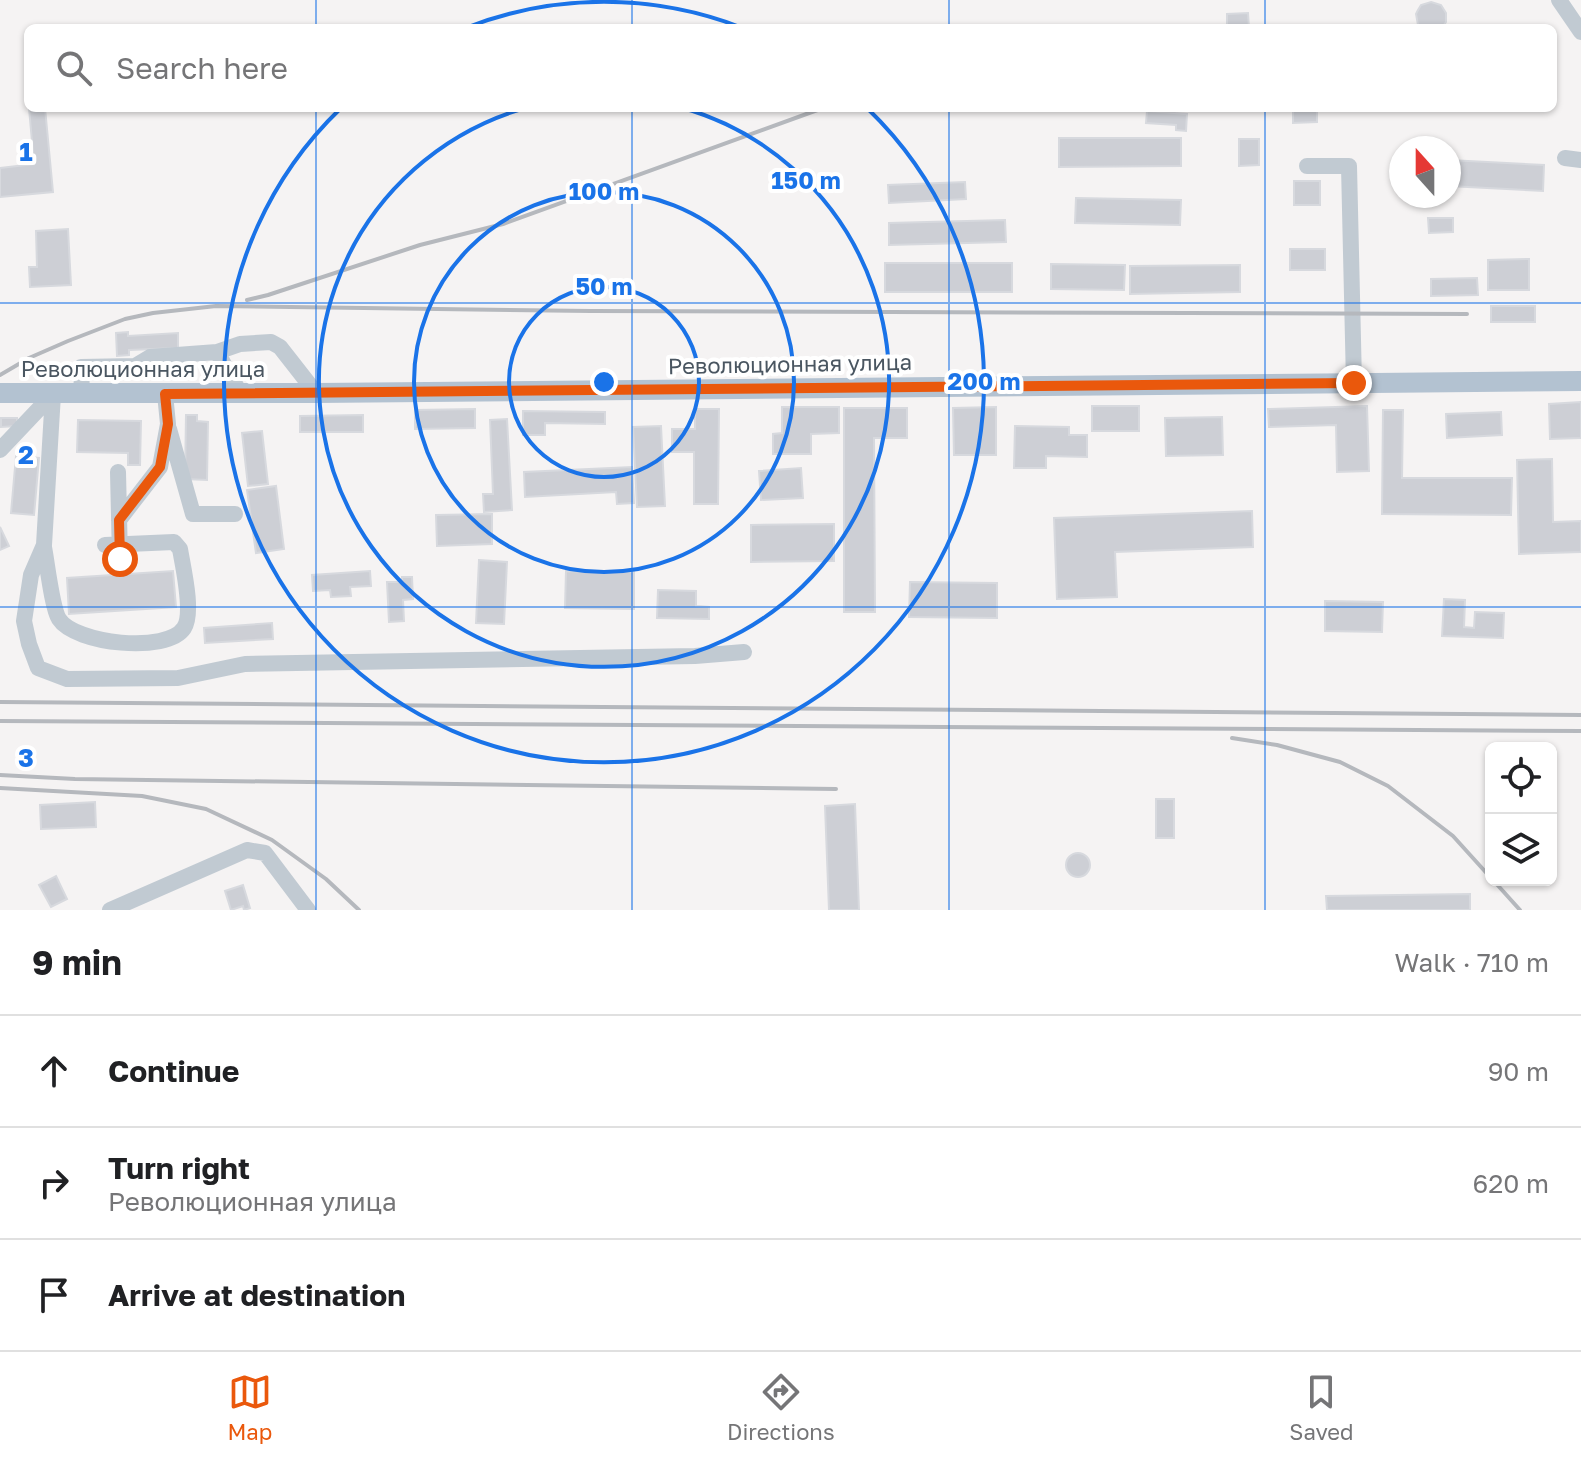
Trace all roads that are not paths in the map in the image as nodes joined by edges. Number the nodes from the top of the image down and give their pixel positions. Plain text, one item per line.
1 (1559, 0) edge
2 (1581, 32) edge
3 (1307, 166) dead end
4 (217, 352) junction
5 (135, 366) junction
6 (1581, 381) edge
7 (1354, 383) junction
8 (0, 393) edge
9 (240, 393) junction
10 (316, 393) junction
11 (53, 394) junction
12 (82, 394) junction
13 (138, 394) junction
14 (165, 394) junction
15 (168, 424) junction
16 (0, 450) edge
17 (118, 472) dead end
18 (235, 514) dead end
19 (119, 520) junction
20 (44, 545) junction
21 (744, 652) dead end
22 (110, 910) edge
23 (308, 910) edge

1 - 2 street
3 - 7 street
4 - 5 street
4 - 9 street
4 - 10 street
5 - 12 street
5 - 13 street
6 - 7 main road, Революционная улица
7 - 10 main road, Революционная улица
8 - 11 main road, Революционная улица
9 - 10 main road, Революционная улица
9 - 14 main road, Революционная улица
11 - 12 main road, Революционная улица
11 - 16 street
11 - 20 street
12 - 13 main road, Революционная улица
13 - 14 main road, Революционная улица
14 - 15 street
15 - 18 street
15 - 19 street
17 - 19 street
19 - 20 street
20 - 21 street
22 - 23 street

